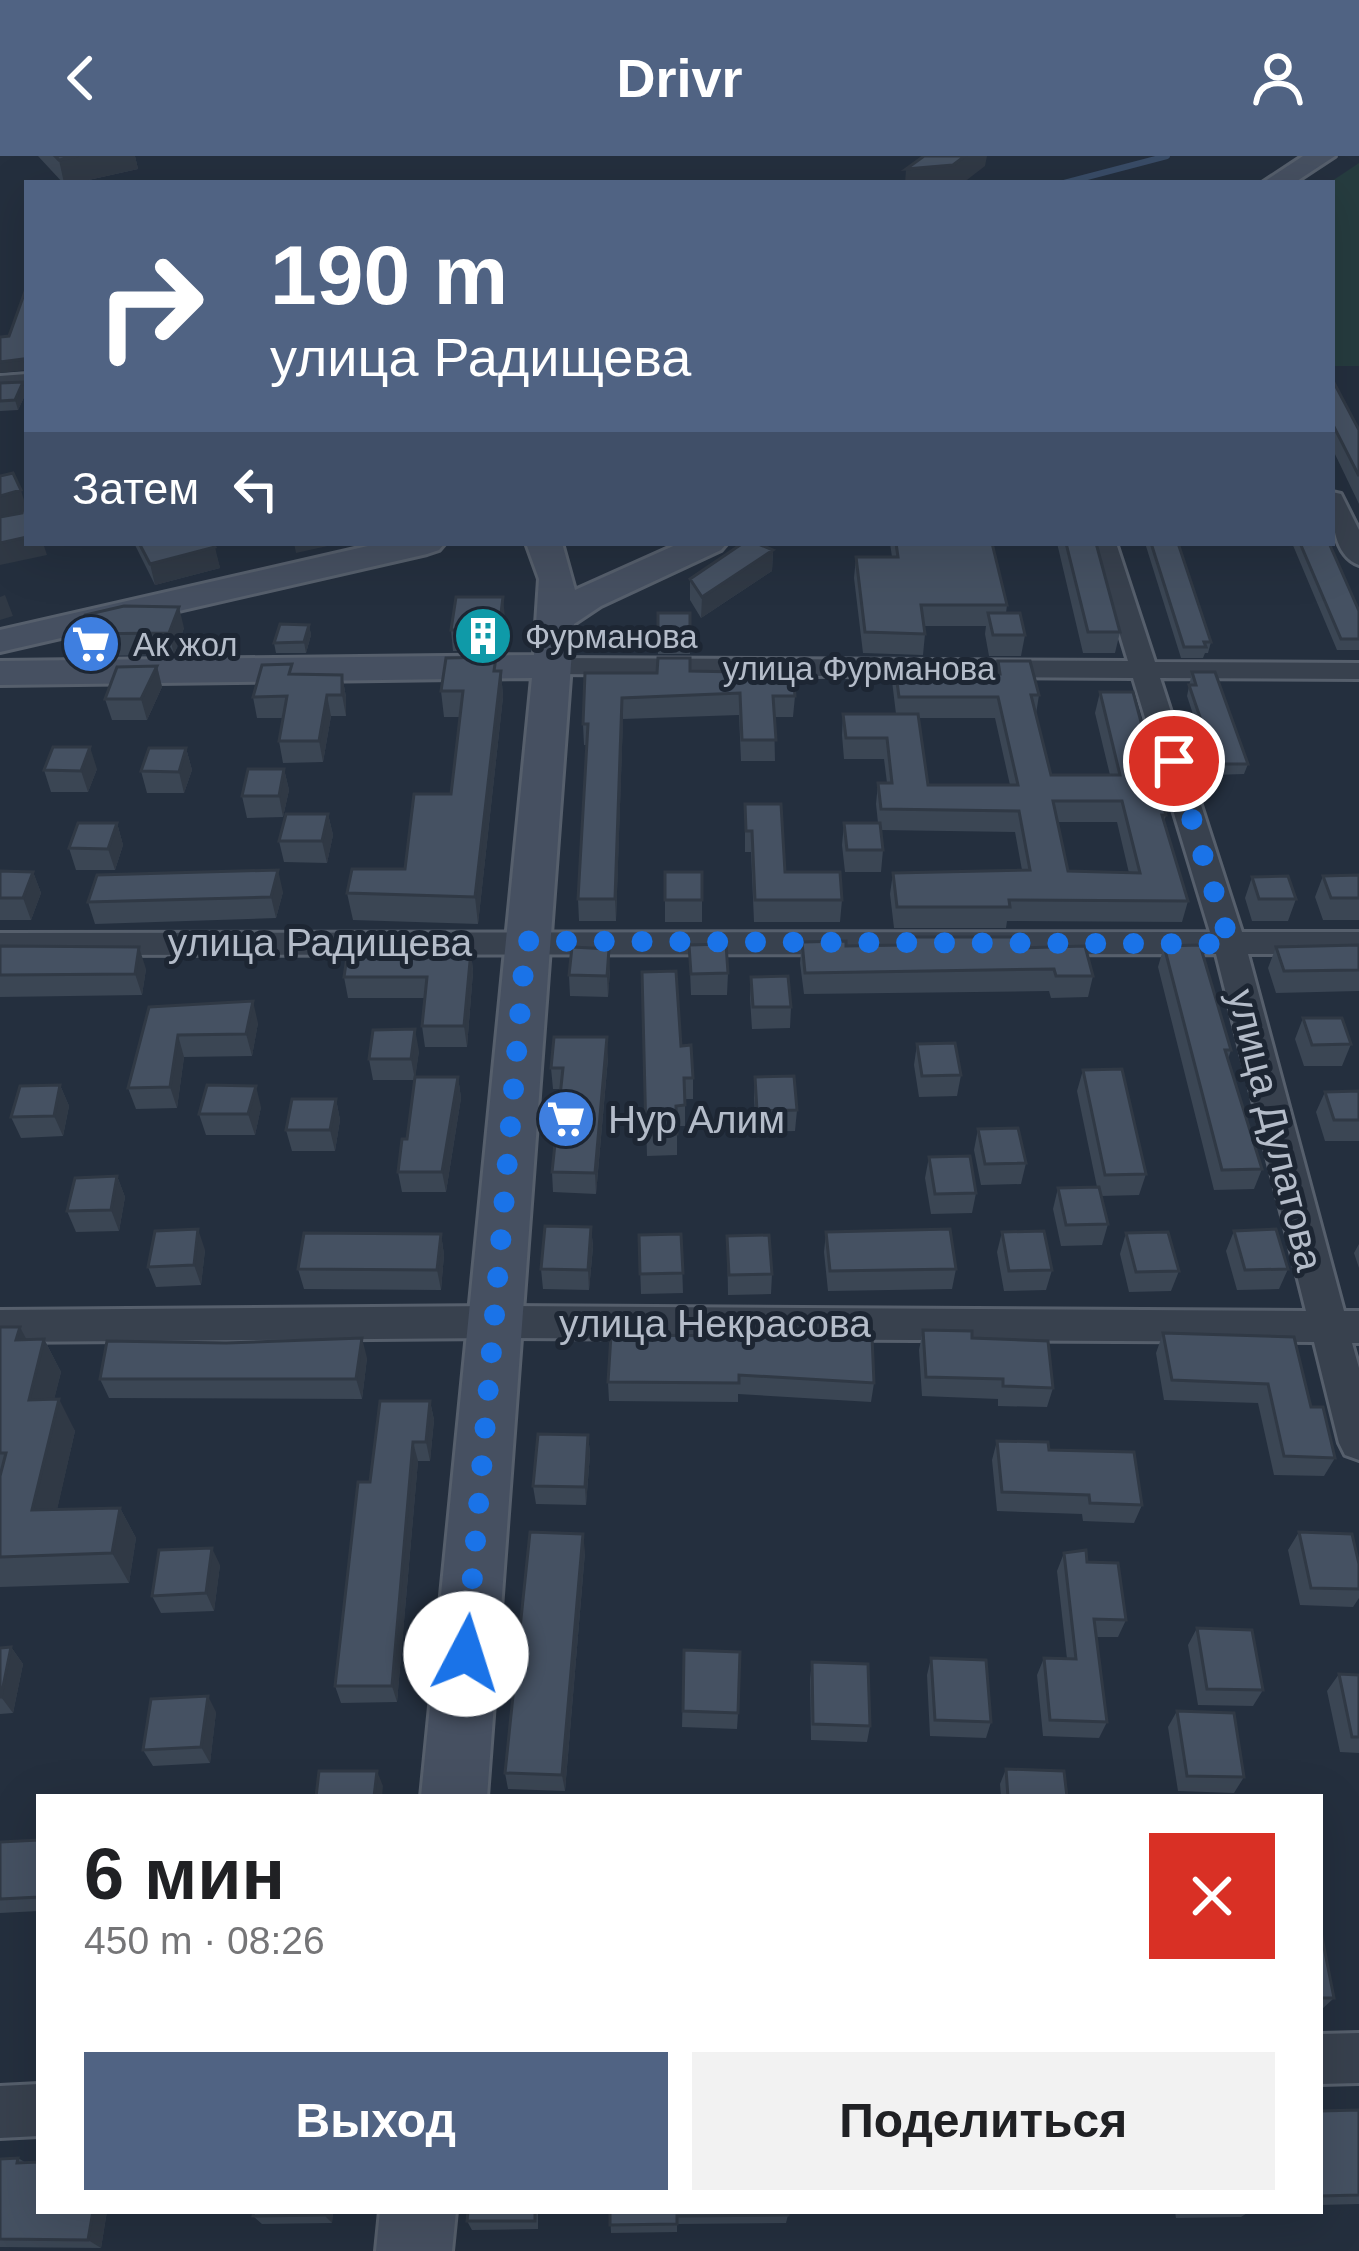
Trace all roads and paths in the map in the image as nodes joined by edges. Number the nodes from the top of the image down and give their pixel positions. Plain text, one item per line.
1 (1322, 156) edge
2 (1280, 180) edge
3 (1335, 505) edge
4 (415, 546) edge
5 (702, 546) edge
6 (1105, 546) edge
7 (547, 547) edge
8 (1359, 556) edge
9 (637, 575) junction
10 (0, 640) edge
11 (553, 643) junction
12 (1145, 670) junction
13 (1359, 671) edge
14 (0, 673) edge
15 (526, 941) junction
16 (1359, 943) edge
17 (0, 944) edge
18 (1230, 944) junction
19 (494, 1322) junction
20 (0, 1326) edge
21 (1342, 1327) edge
22 (1359, 1443) edge
23 (454, 1794) edge
24 (1359, 2058) edge
25 (1323, 2059) edge
26 (36, 2110) edge
27 (0, 2112) edge
28 (418, 2214) edge
29 (414, 2251) edge

1 - 2 main road
3 - 8 street
4 - 10 main road
5 - 9 main road
6 - 12 street, улица Дулатова
7 - 9 main road
7 - 11 main road
9 - 11 main road
11 - 12 street, улица Фурманова
11 - 14 main road, улица Фурманова
11 - 15 main road
12 - 13 street, улица Фурманова
12 - 18 street, улица Дулатова
15 - 17 street, улица Радищева
15 - 18 street, улица Радищева
15 - 19 main road
16 - 18 street, улица Радищева
18 - 21 street, улица Дулатова
19 - 20 street, улица Некрасова
19 - 21 street, улица Некрасова
19 - 23 main road
21 - 22 street, улица Дулатова
24 - 25 street
26 - 27 street
28 - 29 main road

